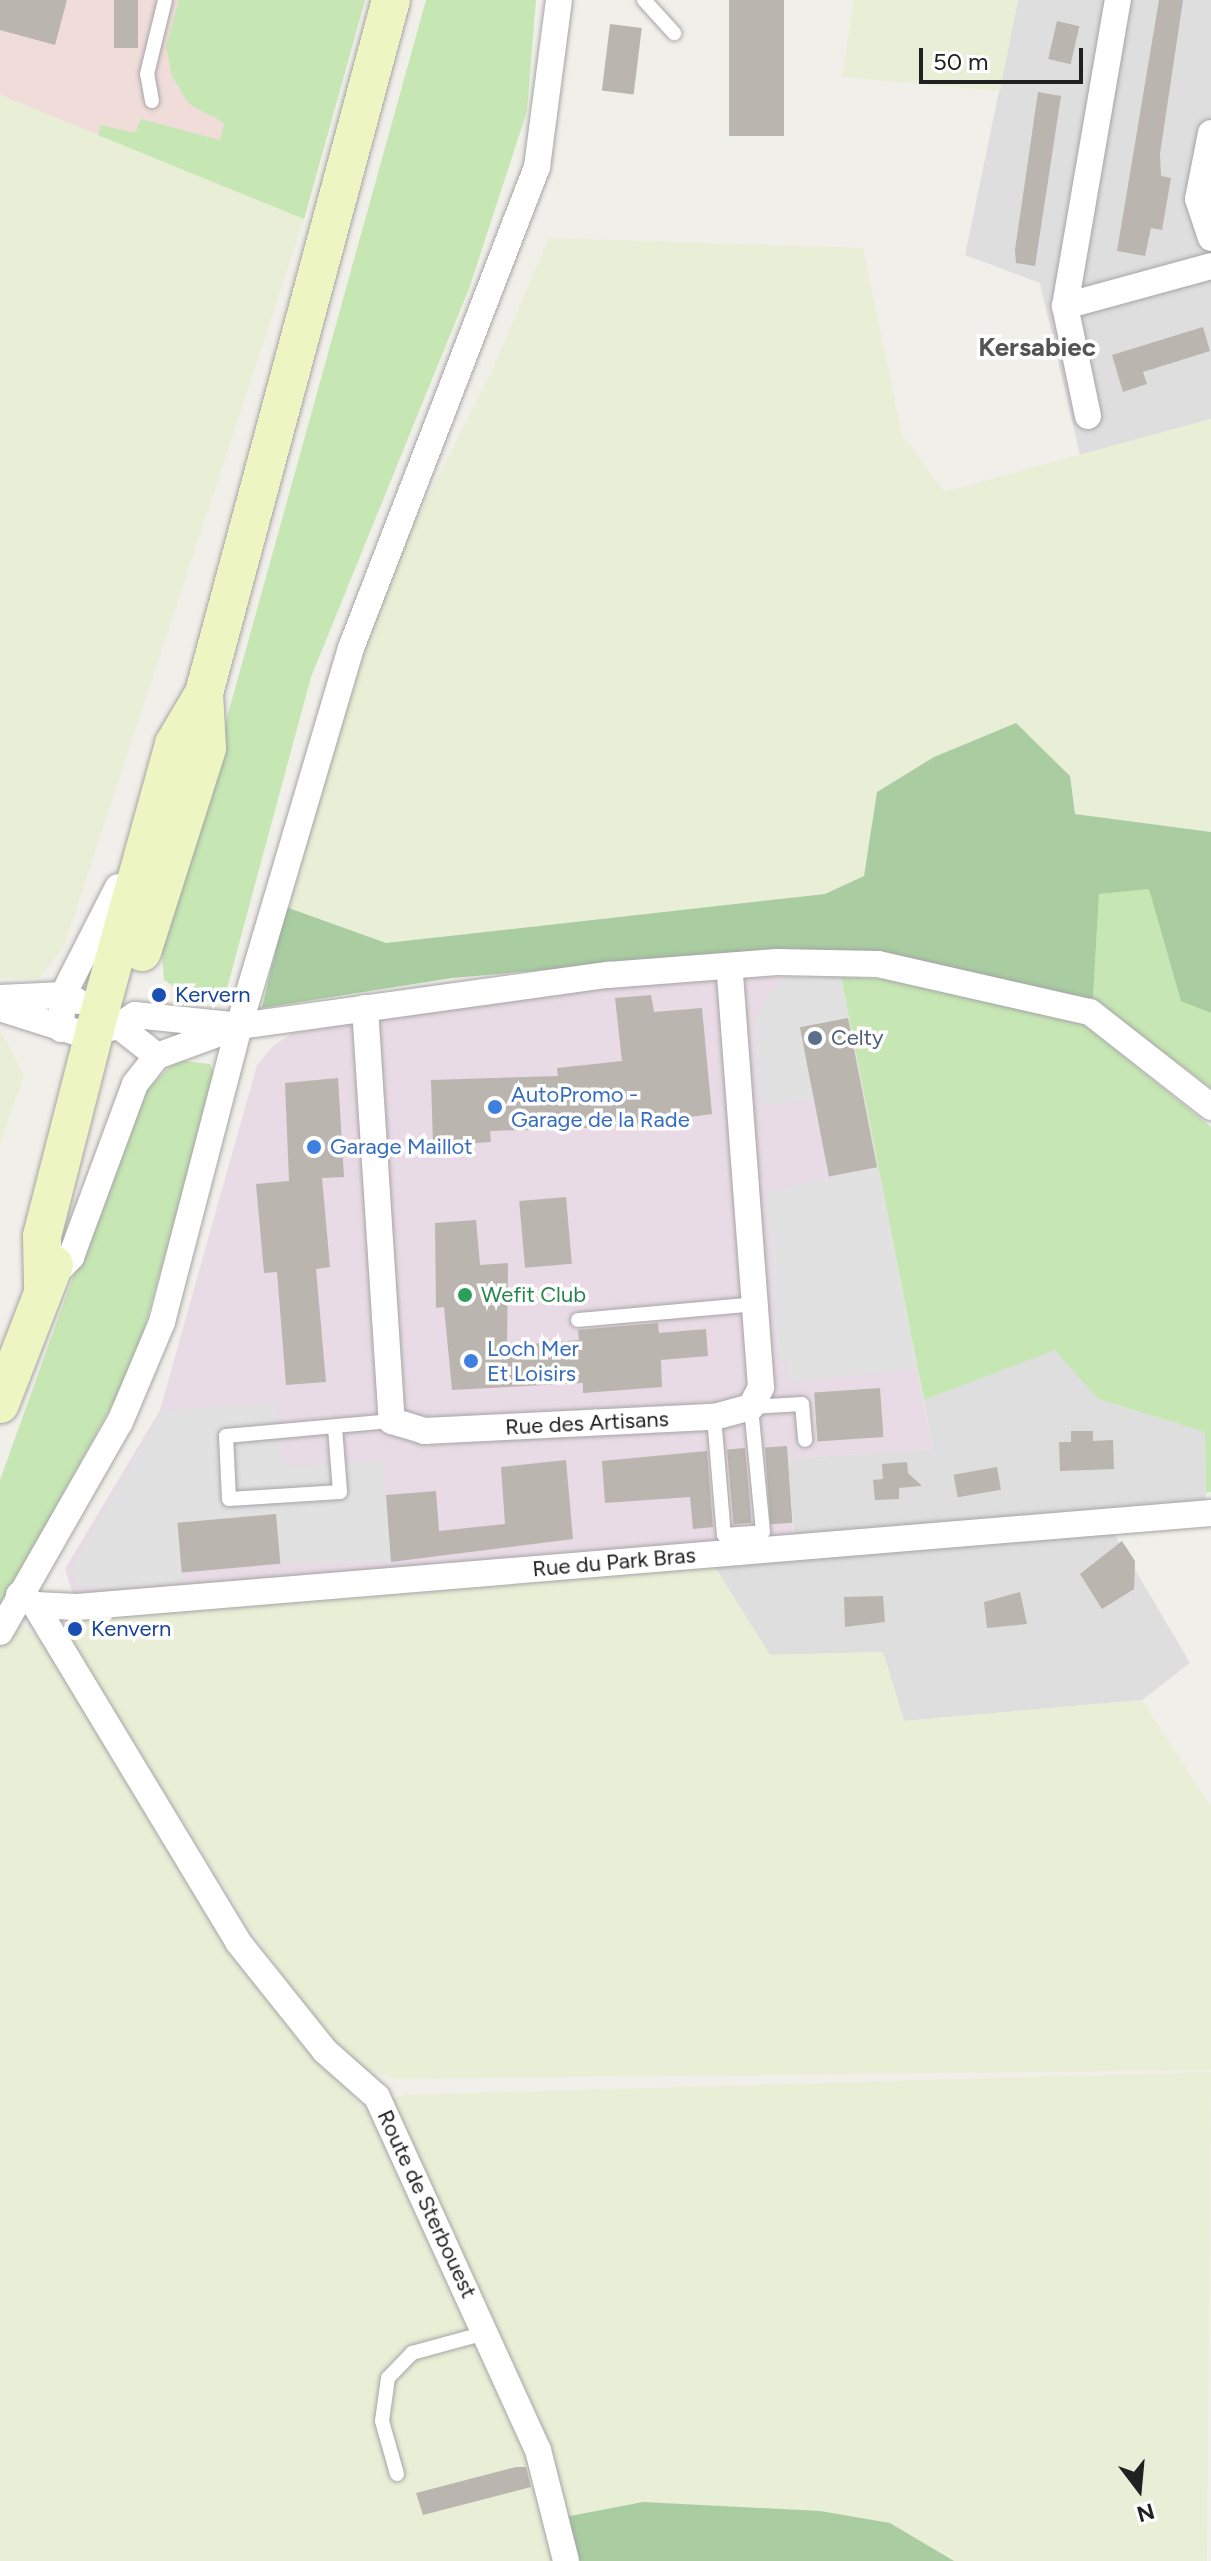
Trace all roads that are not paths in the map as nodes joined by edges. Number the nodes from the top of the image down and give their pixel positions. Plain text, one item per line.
1 (165, 0) edge
2 (391, 0) edge
3 (559, 0) edge
4 (644, 0) edge
5 (1118, 0) edge
6 (674, 33) dead end
7 (152, 101) dead end
8 (1211, 133) edge
9 (1211, 238) edge
10 (1211, 266) edge
11 (1065, 306) junction
12 (1088, 416) dead end
13 (204, 693) junction
14 (729, 966) junction
15 (63, 995) junction
16 (0, 998) edge
17 (0, 1008) edge
18 (365, 1008) junction
19 (97, 1024) junction
20 (239, 1026) junction
21 (157, 1056) junction
22 (1211, 1107) edge
23 (43, 1285) junction
24 (758, 1304) junction
25 (578, 1320) dead end
26 (0, 1404) edge
27 (751, 1407) junction
28 (714, 1417) junction
29 (392, 1421) junction
30 (335, 1428) junction
31 (805, 1440) dead end
32 (1211, 1513) edge
33 (27, 1600) junction
34 (0, 1632) edge
35 (485, 2333) junction
36 (397, 2474) dead end
37 (566, 2561) edge

1 - 7 lane
2 - 13 main road
3 - 20 street
4 - 6 lane
5 - 11 street
8 - 9 street
10 - 11 street
11 - 12 street
13 - 15 street
13 - 19 main road
14 - 18 street
14 - 22 street
14 - 24 street
15 - 16 street
15 - 19 street
15 - 19 street
17 - 19 street
18 - 20 street
18 - 29 street
19 - 20 street
19 - 21 street
19 - 23 main road
20 - 21 street
20 - 33 street
21 - 23 street
23 - 26 main road
24 - 25 lane
24 - 27 street
27 - 28 street, Rue des Artisans
27 - 28 lane
27 - 31 lane
28 - 29 street, Rue des Artisans
29 - 30 lane
30 - 30 lane
32 - 33 street, Rue du Park Bras
33 - 34 street
33 - 35 street, Route de Sterbouest
35 - 36 lane
35 - 37 street, Route de Sterbouest

